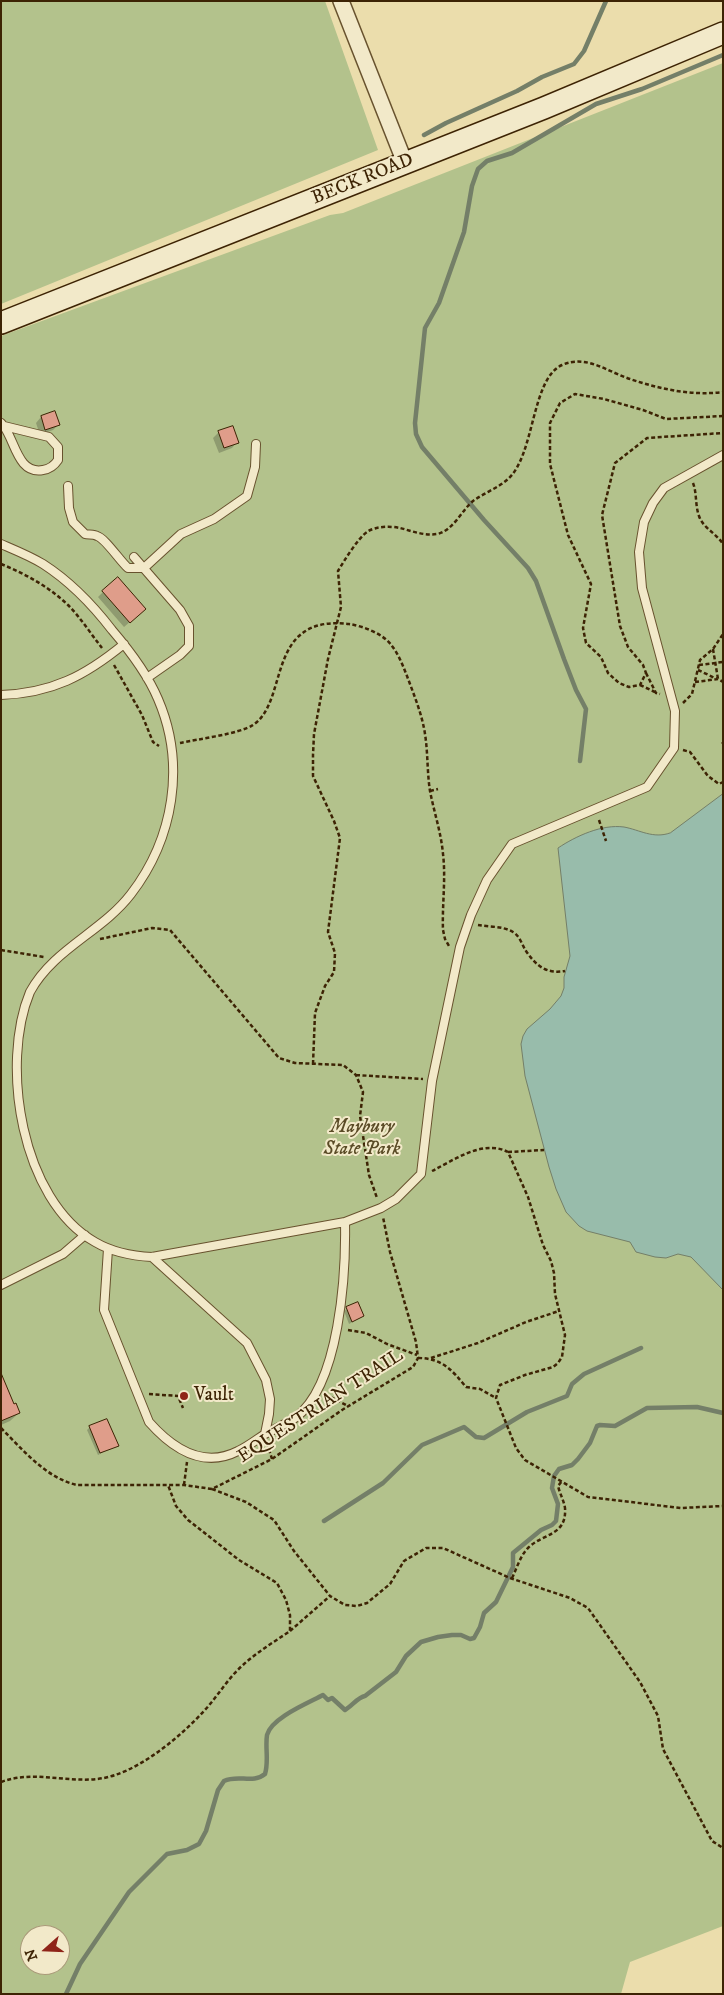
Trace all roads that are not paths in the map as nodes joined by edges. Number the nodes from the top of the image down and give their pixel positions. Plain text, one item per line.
1 (341, 1) edge
2 (723, 33) edge
3 (405, 163) junction
4 (1, 323) edge
5 (3, 424) edge
6 (256, 444) dead end
7 (723, 455) edge
8 (68, 486) dead end
9 (1, 544) edge
10 (134, 557) dead end
11 (144, 568) junction
12 (124, 644) junction
13 (147, 678) junction
14 (1, 695) edge
15 (345, 1222) junction
16 (85, 1235) junction
17 (108, 1249) junction
18 (152, 1257) junction
19 (1, 1285) edge
20 (265, 1434) junction

1 - 3 street
2 - 3 main road, BECK ROAD
3 - 4 main road, BECK ROAD
5 - 5 lane
6 - 11 lane
7 - 15 lane
8 - 11 lane
9 - 12 lane
10 - 11 lane
11 - 13 lane
12 - 13 lane
12 - 14 lane
13 - 16 lane
15 - 18 lane
15 - 20 lane
16 - 17 lane
16 - 19 lane
17 - 18 lane
17 - 20 lane
18 - 20 lane

